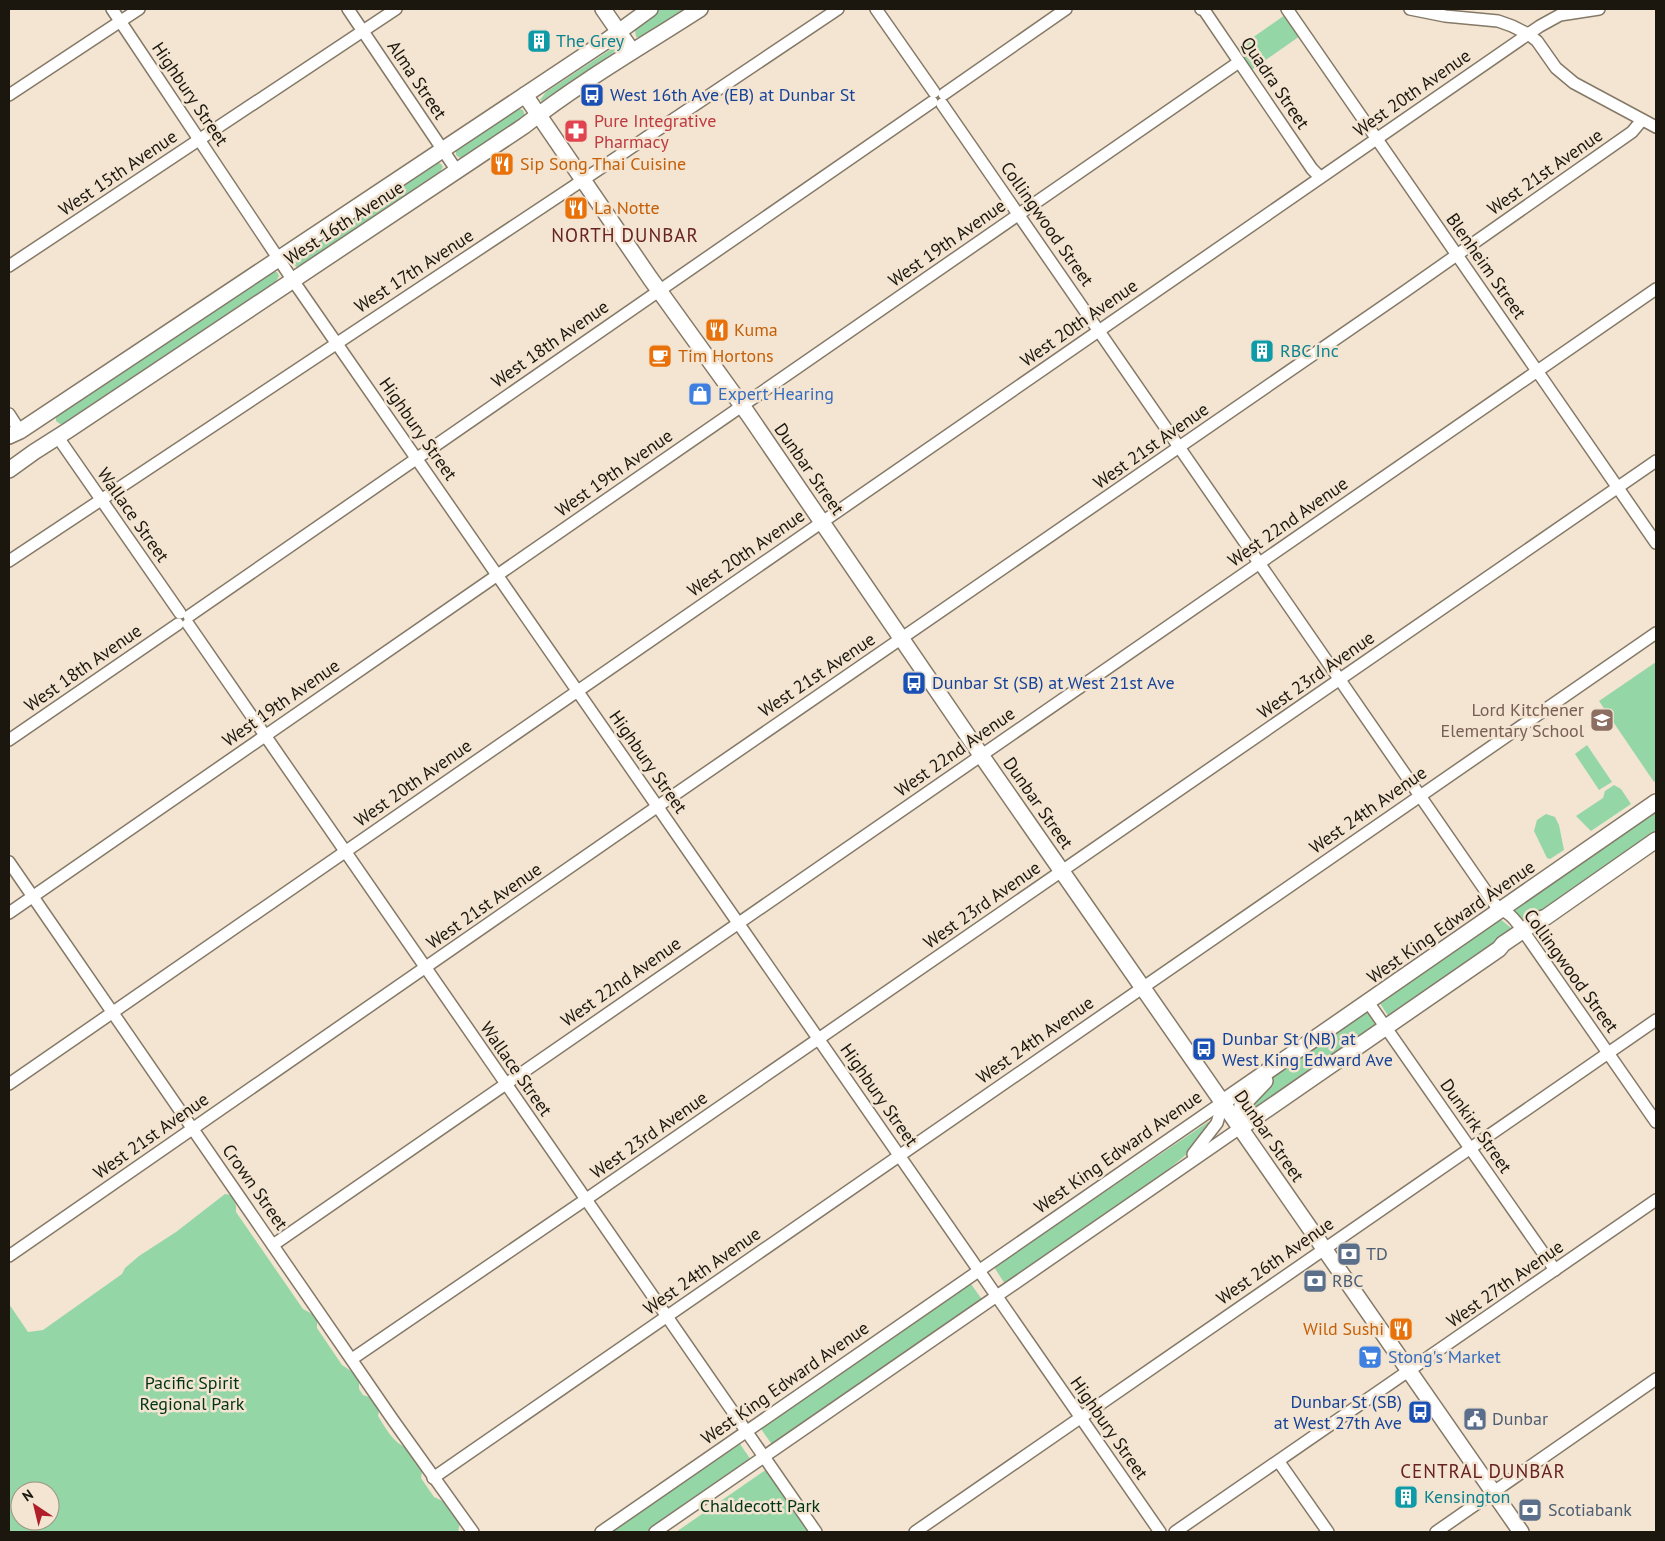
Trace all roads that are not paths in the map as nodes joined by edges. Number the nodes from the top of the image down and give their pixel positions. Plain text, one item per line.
1 (112, 9) edge
2 (139, 9) edge
3 (348, 9) edge
4 (396, 9) edge
5 (603, 9) edge
6 (650, 9) edge
7 (700, 9) edge
8 (838, 9) edge
9 (876, 9) edge
10 (1066, 9) edge
11 (1201, 9) edge
12 (1287, 9) edge
13 (1410, 9) edge
14 (1599, 9) edge
15 (120, 21) junction
16 (363, 31) junction
17 (618, 31) junction
18 (1528, 34) junction
19 (632, 51) junction
20 (1239, 62) junction
21 (525, 95) junction
22 (9, 96) edge
23 (938, 98) junction
24 (539, 114) junction
25 (1642, 120) junction
26 (1656, 127) edge
27 (1376, 139) junction
28 (200, 140) junction
29 (442, 149) junction
30 (457, 171) junction
31 (1320, 177) junction
32 (584, 179) junction
33 (1018, 214) junction
34 (1457, 254) junction
35 (279, 259) junction
36 (9, 266) edge
37 (292, 279) junction
38 (659, 290) junction
39 (1656, 290) edge
40 (1100, 330) junction
41 (337, 342) junction
42 (1537, 371) junction
43 (742, 406) junction
44 (9, 414) edge
45 (14, 434) edge
46 (57, 436) junction
47 (1180, 447) junction
48 (417, 458) junction
49 (1656, 461) edge
50 (9, 470) edge
51 (1618, 487) junction
52 (101, 500) junction
53 (822, 522) junction
54 (1656, 543) edge
55 (9, 561) edge
56 (1259, 563) junction
57 (498, 575) junction
58 (184, 619) junction
59 (1656, 633) edge
60 (902, 638) junction
61 (1340, 679) junction
62 (578, 691) junction
63 (264, 736) junction
64 (9, 740) edge
65 (981, 755) junction
66 (1420, 795) junction
67 (1656, 802) edge
68 (658, 806) junction
69 (1656, 840) edge
70 (344, 851) junction
71 (9, 862) edge
72 (1062, 871) junction
73 (33, 896) junction
74 (1500, 910) junction
75 (9, 913) edge
76 (738, 923) junction
77 (1523, 931) junction
78 (425, 968) junction
79 (1143, 986) junction
80 (1368, 1002) junction
81 (112, 1013) junction
82 (1656, 1020) edge
83 (1386, 1027) junction
84 (819, 1039) junction
85 (1608, 1053) junction
86 (1271, 1069) junction
87 (9, 1084) edge
88 (506, 1084) junction
89 (1223, 1102) junction
90 (1656, 1122) edge
91 (1240, 1128) junction
92 (193, 1129) junction
93 (1470, 1148) junction
94 (899, 1155) junction
95 (1171, 1175) junction
96 (585, 1200) junction
97 (1656, 1200) edge
98 (274, 1245) junction
99 (1324, 1248) junction
100 (9, 1256) edge
101 (1555, 1270) junction
102 (980, 1271) junction
103 (996, 1296) junction
104 (666, 1317) junction
105 (352, 1359) junction
106 (1409, 1371) junction
107 (1656, 1379) edge
108 (1080, 1418) junction
109 (747, 1432) junction
110 (764, 1457) junction
111 (1279, 1462) junction
112 (434, 1478) junction
113 (1493, 1493) junction
114 (473, 1532) edge
115 (601, 1532) edge
116 (655, 1532) edge
117 (816, 1532) edge
118 (915, 1532) edge
119 (1160, 1532) edge
120 (1175, 1532) edge
121 (1328, 1532) edge
122 (1436, 1532) edge
123 (1520, 1532) edge

1 - 15 street, Highbury Street
2 - 15 street
3 - 16 street, Alma Street
4 - 16 street, West 15th Avenue
5 - 17 main road
6 - 17 main road, West 16th Avenue
7 - 19 main road, West 16th Avenue
8 - 32 street, West 17th Avenue
9 - 23 street, Collingwood Street
10 - 23 street, West 18th Avenue
11 - 20 street, Quadra Street
12 - 27 street, Blenheim Street
13 - 18 street
14 - 18 street, West 20th Avenue
15 - 22 street
15 - 28 street, Highbury Street
16 - 28 street, West 15th Avenue
16 - 29 street, Alma Street
17 - 19 main road
17 - 21 main road, West 16th Avenue
18 - 25 street
18 - 27 street, West 20th Avenue
19 - 24 main road, West 16th Avenue
20 - 31 street, Quadra Street
20 - 33 street, West 19th Avenue
21 - 24 main road, Dunbar Street
21 - 29 main road, West 16th Avenue
23 - 33 street, Collingwood Street
23 - 38 street, West 18th Avenue
24 - 30 main road, West 16th Avenue
24 - 32 main road, Dunbar Street
25 - 26 street
25 - 34 street, West 21st Avenue
27 - 31 street, West 20th Avenue
27 - 34 street, Blenheim Street
28 - 35 street, Highbury Street
28 - 36 street, West 15th Avenue
29 - 30 street, Alma Street
29 - 35 main road, West 16th Avenue
30 - 37 main road, West 16th Avenue
31 - 40 street, West 20th Avenue
32 - 38 main road, Dunbar Street
32 - 41 street, West 17th Avenue
33 - 40 street, Collingwood Street
33 - 43 street, West 19th Avenue
34 - 42 street, Blenheim Street
34 - 47 street, West 21st Avenue
35 - 37 street, Highbury Street
35 - 45 main road, West 16th Avenue
37 - 41 street, Highbury Street
37 - 46 main road, West 16th Avenue
38 - 43 main road, Dunbar Street
38 - 48 street, West 18th Avenue
39 - 42 street, West 22nd Avenue
40 - 47 street, Collingwood Street
40 - 53 street, West 20th Avenue
41 - 48 street, Highbury Street
41 - 52 street, West 17th Avenue
42 - 51 street, Blenheim Street
42 - 56 street, West 22nd Avenue
43 - 53 main road, Dunbar Street
43 - 57 street, West 19th Avenue
44 - 45 street
46 - 50 main road, West 16th Avenue
46 - 52 street, Wallace Street
47 - 56 street, Collingwood Street
47 - 60 street, West 21st Avenue
48 - 57 street, Highbury Street
48 - 58 street, West 18th Avenue
49 - 51 street, West 23rd Avenue
51 - 54 street, Blenheim Street
51 - 61 street, West 23rd Avenue
52 - 55 street, West 17th Avenue
52 - 58 street, Wallace Street
53 - 60 main road, Dunbar Street
53 - 62 street, West 20th Avenue
56 - 61 street, Collingwood Street
56 - 65 street, West 22nd Avenue
57 - 62 street, Highbury Street
57 - 63 street, West 19th Avenue
58 - 63 street, Wallace Street
58 - 64 street, West 18th Avenue
59 - 66 street, West 24th Avenue
60 - 65 main road, Dunbar Street
60 - 68 street, West 21st Avenue
61 - 66 street, Collingwood Street
61 - 72 street, West 23rd Avenue
62 - 68 street, Highbury Street
62 - 70 street, West 20th Avenue
63 - 70 street, Wallace Street
63 - 73 street, West 19th Avenue
65 - 72 main road, Dunbar Street
65 - 76 street, West 22nd Avenue
66 - 74 street, Collingwood Street
66 - 79 street, West 24th Avenue
67 - 74 main road, West King Edward Avenue
68 - 76 street, Highbury Street
68 - 78 street, West 21st Avenue
69 - 77 main road
70 - 78 street, Wallace Street
70 - 81 street, West 20th Avenue
71 - 73 street, Crown Street
72 - 79 main road, Dunbar Street
72 - 84 street, West 23rd Avenue
73 - 75 street, West 19th Avenue
73 - 81 street, Crown Street
74 - 77 street, Collingwood Street
74 - 80 main road, West King Edward Avenue
76 - 84 street, Highbury Street
76 - 88 street, West 22nd Avenue
77 - 83 main road
77 - 85 street, Collingwood Street
78 - 88 street, Wallace Street
78 - 92 street, West 21st Avenue
79 - 89 main road, Dunbar Street
79 - 94 street, West 24th Avenue
80 - 83 street, Dunkirk Street
80 - 86 main road, West King Edward Avenue
81 - 87 street, West 20th Avenue
81 - 92 street, Crown Street
82 - 85 street, West 26th Avenue
83 - 91 main road
83 - 93 street, Dunkirk Street
84 - 94 street, Highbury Street
84 - 96 street, West 23rd Avenue
85 - 90 street, Collingwood Street
85 - 93 street, West 26th Avenue
86 - 89 main road, West King Edward Avenue
86 - 91 main road
88 - 96 street, Wallace Street
88 - 98 street, West 22nd Avenue
89 - 91 main road, Dunbar Street
89 - 95 street
89 - 102 street, West King Edward Avenue
91 - 95 street
91 - 99 main road, Dunbar Street
92 - 98 street, Crown Street
92 - 100 street, West 21st Avenue
93 - 99 street, West 26th Avenue
93 - 101 street, Dunkirk Street
94 - 102 street, Highbury Street
94 - 104 street, West 24th Avenue
95 - 103 street
96 - 104 street, Wallace Street
96 - 105 street, West 23rd Avenue
97 - 101 street, West 27th Avenue
98 - 105 street, Crown Street
99 - 106 main road, Dunbar Street
99 - 108 street, West 26th Avenue
101 - 106 street, West 27th Avenue
102 - 103 street, Highbury Street
102 - 109 street, West King Edward Avenue
103 - 108 street, Highbury Street
103 - 110 street
104 - 109 street, Wallace Street
104 - 112 street, West 24th Avenue
105 - 112 street, Crown Street
106 - 111 street, West 27th Avenue
106 - 113 main road, Dunbar Street
107 - 113 street
108 - 118 street, West 26th Avenue
108 - 119 street, Highbury Street
109 - 110 street, Wallace Street
109 - 115 street, West King Edward Avenue
110 - 116 street
110 - 117 street, Wallace Street
111 - 120 street, West 27th Avenue
111 - 121 street
112 - 114 street, Crown Street
113 - 122 street
113 - 123 main road, Dunbar Street

